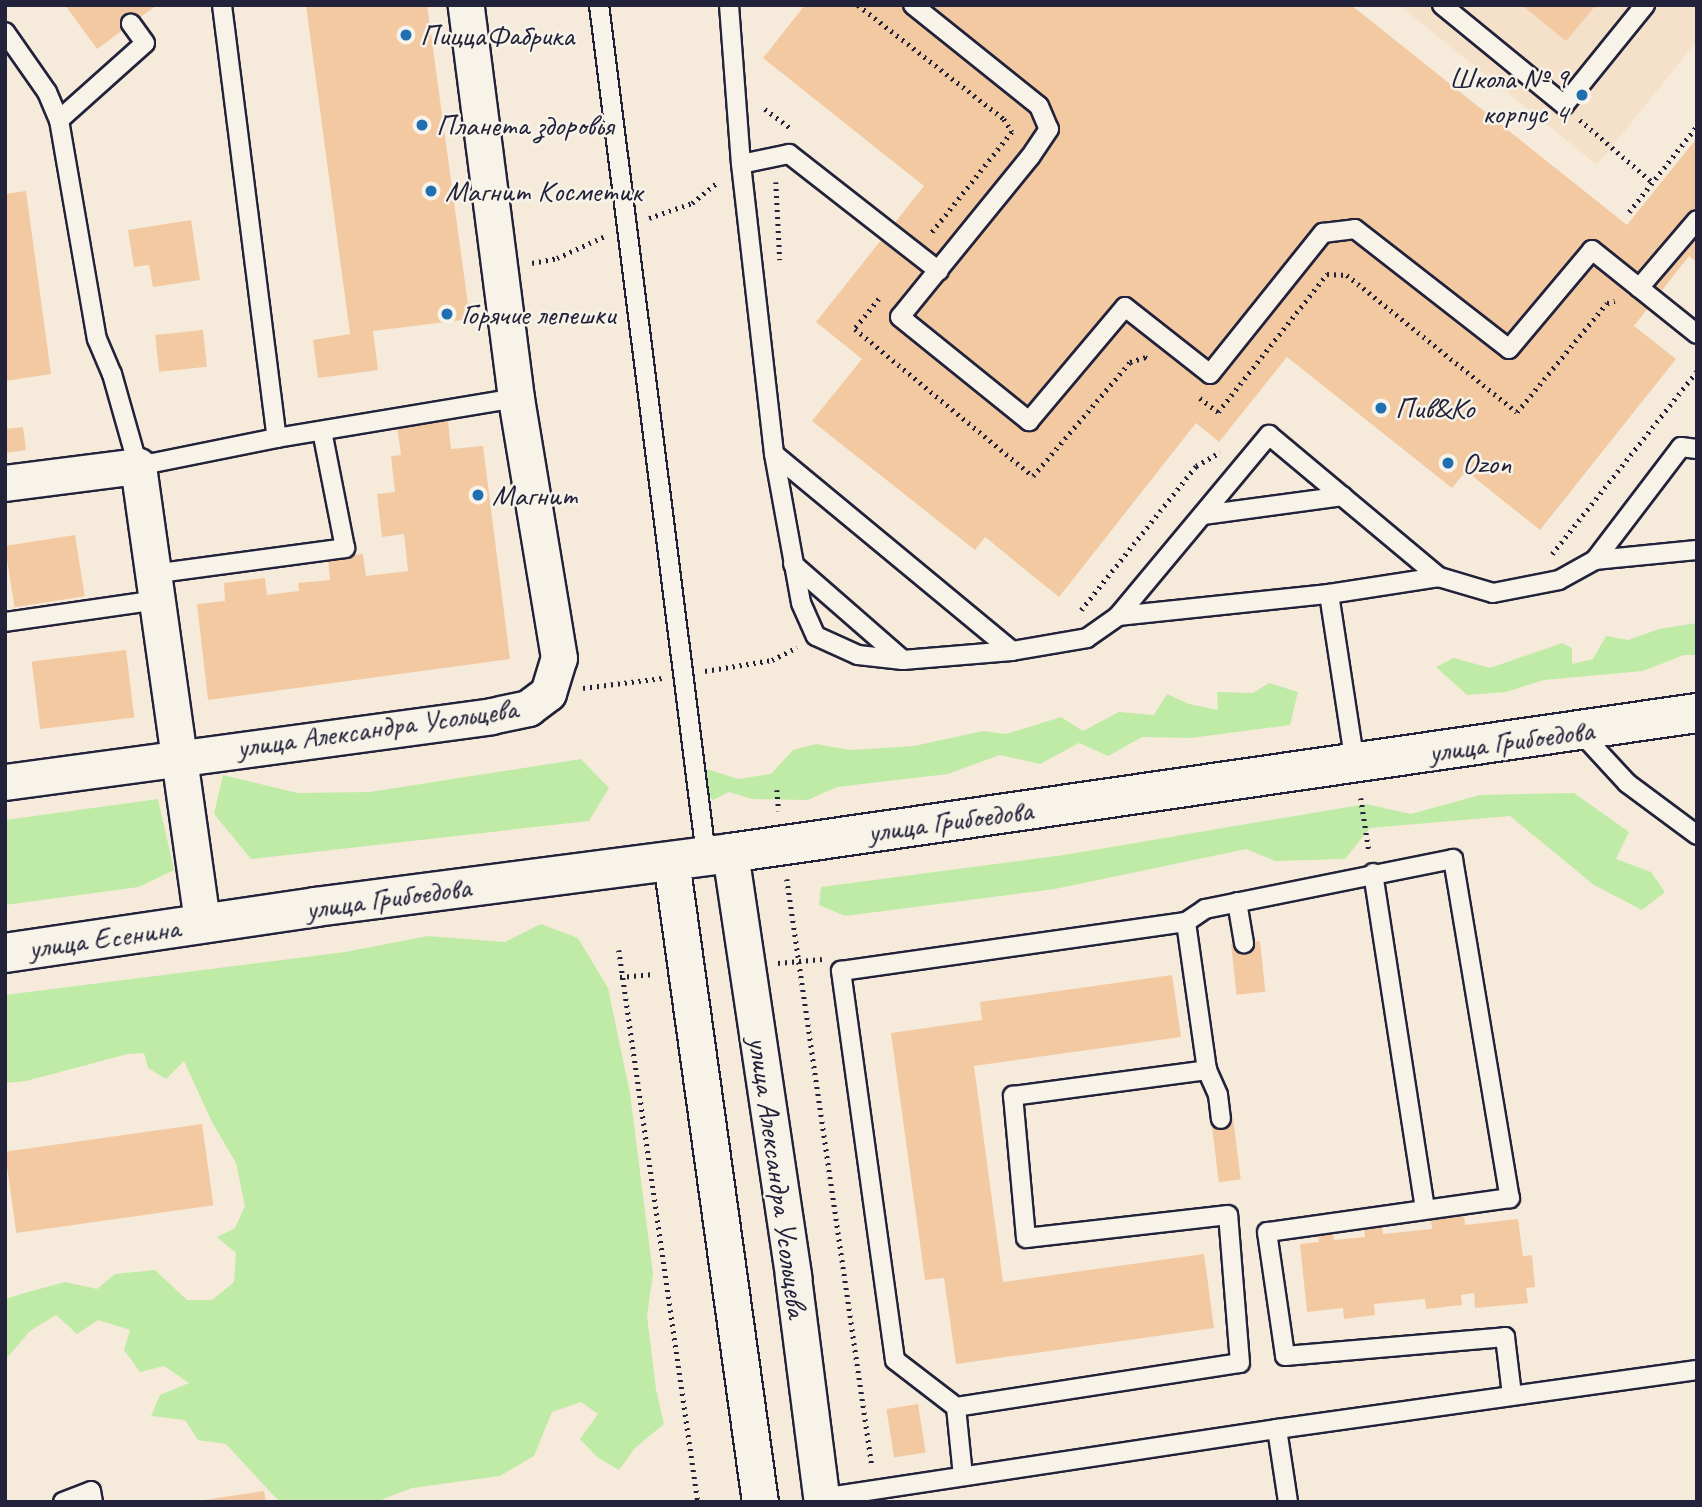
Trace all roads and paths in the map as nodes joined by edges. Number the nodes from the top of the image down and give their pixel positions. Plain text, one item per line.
1 (222, 5) edge
2 (466, 5) edge
3 (598, 5) edge
4 (729, 5) edge
5 (913, 5) edge
6 (1442, 5) edge
7 (1645, 5) edge
8 (131, 24) dead end
9 (5, 32) edge
10 (1564, 105) junction
11 (59, 120) junction
12 (1697, 126) edge
13 (789, 154) junction
14 (741, 164) junction
15 (1652, 182) junction
16 (1629, 212) dead end
17 (1697, 219) edge
18 (780, 267) dead end
19 (939, 271) junction
20 (1639, 288) junction
21 (1697, 334) edge
22 (1697, 372) edge
23 (516, 398) junction
24 (322, 431) junction
25 (277, 438) junction
26 (1230, 446) dead end
27 (1697, 449) edge
28 (774, 454) junction
29 (138, 466) junction
30 (5, 483) edge
31 (1343, 496) junction
32 (1203, 514) junction
33 (1697, 550) edge
34 (1595, 560) junction
35 (1545, 562) dead end
36 (793, 564) junction
37 (1439, 577) junction
38 (155, 587) junction
39 (1329, 594) junction
40 (1077, 615) dead end
41 (1118, 616) junction
42 (5, 622) edge
43 (1012, 651) junction
44 (903, 660) junction
45 (1697, 713) edge
46 (1580, 732) junction
47 (179, 756) junction
48 (1356, 763) junction
49 (5, 782) edge
50 (777, 790) dead end
51 (1366, 835) dead end
52 (1697, 835) edge
53 (782, 845) junction
54 (702, 857) junction
55 (1371, 864) junction
56 (1237, 902) junction
57 (1186, 922) junction
58 (202, 923) junction
59 (1244, 943) dead end
60 (619, 950) dead end
61 (5, 953) edge
62 (821, 958) dead end
63 (810, 960) dead end
64 (1207, 1070) junction
65 (1221, 1119) dead end
66 (1425, 1208) junction
67 (1697, 1370) edge
68 (1512, 1395) junction
69 (956, 1408) junction
70 (1277, 1429) junction
71 (964, 1476) junction
72 (876, 1490) junction
73 (914, 1493) edge
74 (822, 1500) edge
75 (63, 1502) edge
76 (93, 1502) edge
77 (698, 1502) edge
78 (760, 1502) edge
79 (1288, 1502) edge

1 - 25 lane
2 - 23 street, улица Александра Усольцева
3 - 54 lane
4 - 14 lane
5 - 19 lane
6 - 10 lane
7 - 10 lane
8 - 11 lane
9 - 11 lane
10 - 15 path
11 - 29 lane
12 - 15 path
13 - 14 lane
13 - 18 path
13 - 19 lane
14 - 28 lane
15 - 16 path
17 - 20 lane
19 - 20 lane
20 - 21 lane
22 - 35 path
23 - 24 lane
23 - 47 street, улица Александра Усольцева
24 - 25 lane
24 - 38 lane
25 - 29 lane
26 - 40 path
27 - 34 lane
28 - 36 lane
28 - 43 lane
29 - 30 street
29 - 38 street
31 - 32 lane
31 - 32 lane
31 - 37 lane
32 - 41 lane
33 - 34 lane
34 - 37 lane
36 - 44 lane
36 - 44 lane
37 - 39 lane
38 - 42 lane
38 - 47 street
39 - 41 lane
39 - 48 lane
41 - 43 lane
43 - 44 lane
45 - 46 main road, улица Грибоедова
46 - 48 main road, улица Грибоедова
46 - 52 lane
47 - 49 street, улица Александра Усольцева
47 - 58 street
48 - 53 main road, улица Грибоедова
50 - 53 path
51 - 55 path
53 - 54 main road, улица Грибоедова
53 - 72 path
54 - 58 main road, улица Грибоедова
54 - 74 street, улица Александра Усольцева
54 - 78 street
55 - 56 lane
55 - 66 lane
55 - 66 lane
56 - 57 lane
56 - 59 lane
57 - 64 lane
57 - 69 lane
58 - 61 main road, улица Есенина
60 - 77 path
62 - 63 path
64 - 65 lane
64 - 69 lane
66 - 68 lane
67 - 68 lane
68 - 70 lane
69 - 71 lane
70 - 71 lane
70 - 79 lane
71 - 73 lane
72 - 73 lane
72 - 74 lane
75 - 76 lane

